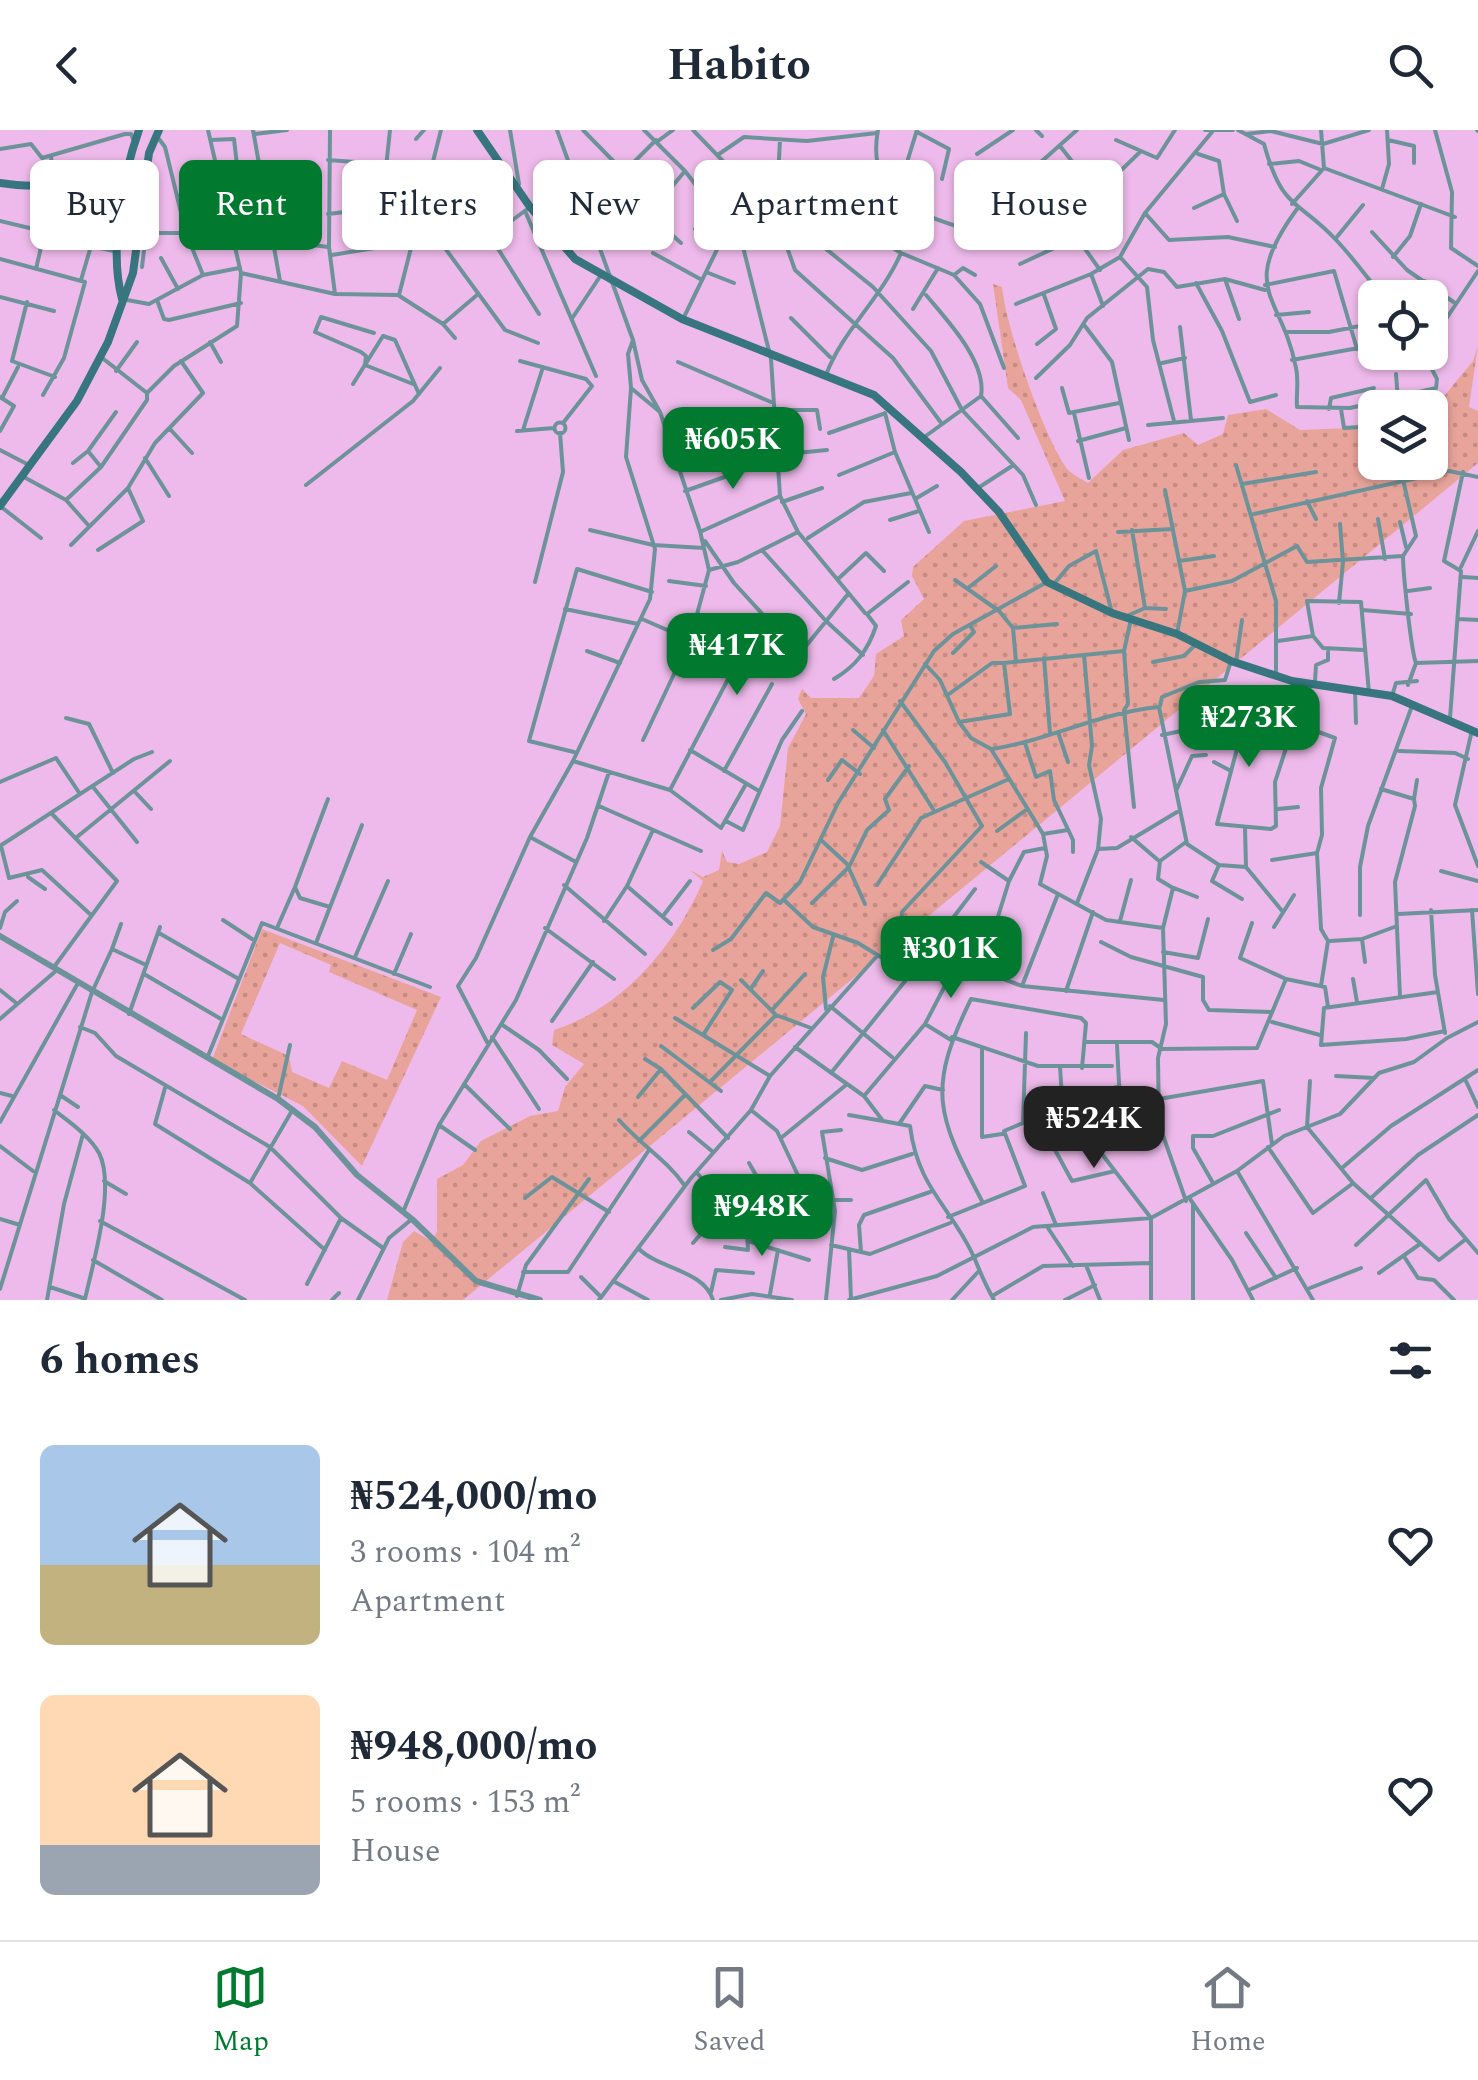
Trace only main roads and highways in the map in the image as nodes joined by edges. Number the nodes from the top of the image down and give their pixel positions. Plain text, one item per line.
1 (139, 130) edge
2 (477, 130) edge
3 (157, 133) edge
4 (131, 160) edge
5 (151, 160) edge
6 (0, 183) edge
7 (30, 185) edge
8 (118, 250) edge
9 (137, 250) edge
10 (122, 299) junction
11 (4, 493) edge
12 (0, 506) edge
13 (1475, 732) edge

1 - 4 main road
2 - 13 main road
3 - 5 main road
6 - 7 main road
8 - 10 main road
9 - 10 main road
10 - 11 main road
11 - 12 main road

